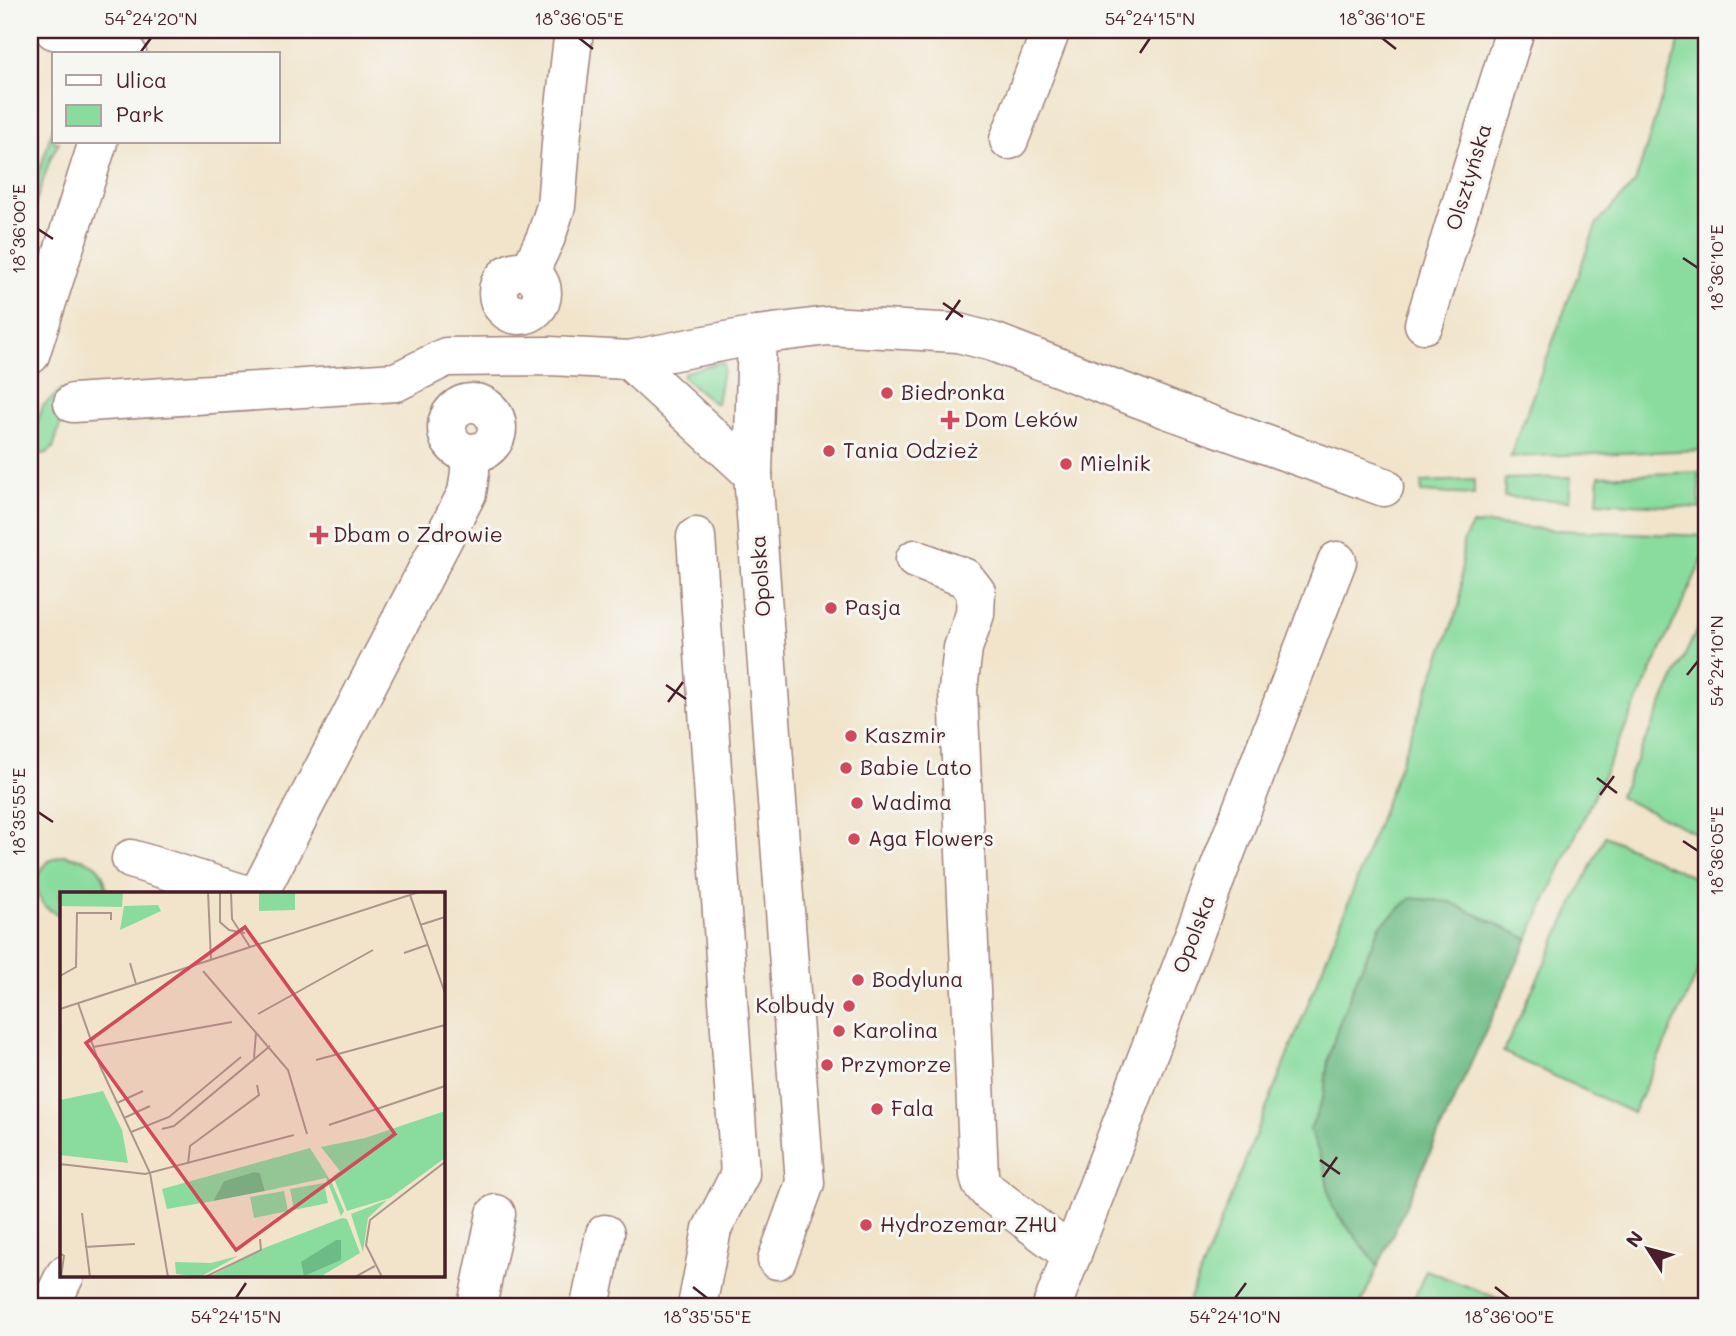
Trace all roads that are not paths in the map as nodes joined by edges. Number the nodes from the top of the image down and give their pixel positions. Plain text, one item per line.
1 (54, 30) edge
2 (574, 30) edge
3 (1051, 30) edge
4 (1515, 30) edge
5 (130, 46) edge
6 (1009, 140) dead end
7 (97, 144) edge
8 (529, 273) dead end
9 (36, 315) edge
10 (1424, 324) dead end
11 (757, 335) junction
12 (30, 355) edge
13 (629, 360) junction
14 (73, 404) dead end
15 (470, 453) dead end
16 (753, 474) junction
17 (1384, 487) dead end
18 (696, 537) dead end
19 (915, 559) dead end
20 (1337, 561) dead end
21 (131, 859) dead end
22 (238, 892) edge
23 (261, 892) edge
24 (496, 1214) dead end
25 (605, 1234) dead end
26 (1072, 1255) junction
27 (777, 1260) dead end
28 (65, 1276) edge
29 (50, 1306) edge
30 (477, 1306) edge
31 (590, 1306) edge
32 (697, 1306) edge
33 (1052, 1306) edge

1 - 5 street
2 - 8 street
3 - 6 street
4 - 10 street, Olsztyńska
7 - 9 street
9 - 12 street
11 - 13 street
11 - 16 street, Opolska
11 - 17 street
13 - 14 street
13 - 16 street
15 - 23 street
16 - 27 street, Opolska
18 - 32 street
19 - 26 street
20 - 26 street, Opolska
21 - 22 street
24 - 30 street
25 - 31 street
26 - 33 street, Opolska
28 - 29 street

